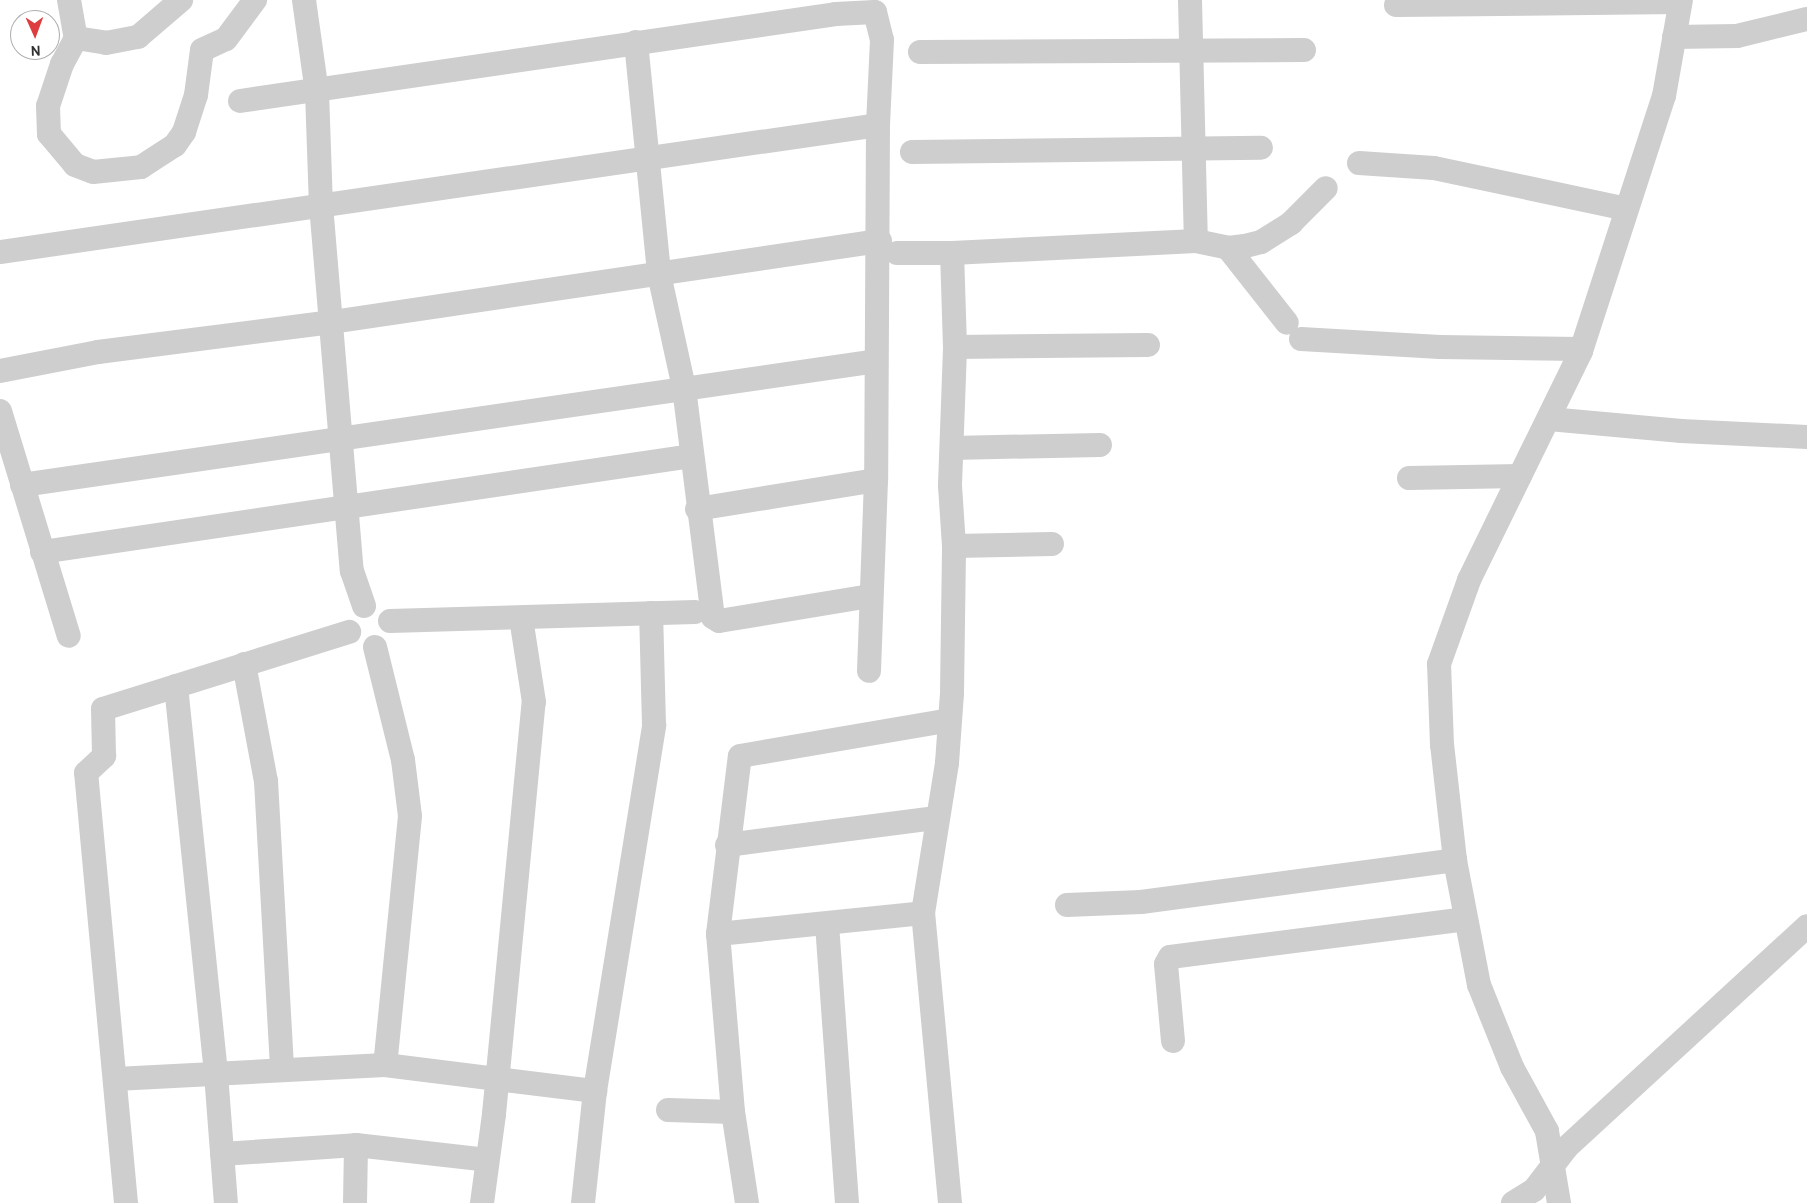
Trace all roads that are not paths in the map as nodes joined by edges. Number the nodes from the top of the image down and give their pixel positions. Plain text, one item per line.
1 (69, 0) edge
2 (254, 0) edge
3 (304, 0) edge
4 (1190, 0) edge
5 (1680, 1) edge
6 (1396, 4) dead end
7 (169, 5) edge
8 (1807, 19) edge
9 (1674, 37) junction
10 (76, 38) junction
11 (636, 42) junction
12 (1304, 50) dead end
13 (920, 52) dead end
14 (1191, 52) junction
15 (317, 92) junction
16 (240, 101) dead end
17 (878, 125) junction
18 (1193, 148) junction
19 (1261, 148) dead end
20 (912, 152) dead end
21 (647, 158) junction
22 (1359, 163) dead end
23 (1326, 188) dead end
24 (321, 205) junction
25 (1627, 209) junction
26 (1196, 241) junction
27 (888, 247) junction
28 (1228, 248) junction
29 (0, 252) edge
30 (952, 253) junction
31 (659, 274) junction
32 (332, 322) junction
33 (1148, 345) dead end
34 (955, 347) junction
35 (1581, 349) junction
36 (876, 361) junction
37 (0, 371) edge
38 (684, 388) junction
39 (0, 411) edge
40 (1549, 419) junction
41 (1807, 437) edge
42 (342, 438) junction
43 (1100, 445) dead end
44 (952, 448) junction
45 (691, 456) junction
46 (1520, 476) junction
47 (1409, 478) dead end
48 (876, 480) junction
49 (22, 485) junction
50 (347, 506) junction
51 (697, 509) junction
52 (1052, 544) dead end
53 (954, 546) junction
54 (42, 552) junction
55 (870, 596) junction
56 (364, 606) junction
57 (695, 612) dead end
58 (651, 613) junction
59 (521, 618) junction
60 (390, 621) junction
61 (349, 632) junction
62 (69, 636) dead end
63 (375, 647) junction
64 (244, 664) junction
65 (869, 671) dead end
66 (176, 686) junction
67 (950, 720) junction
68 (936, 818) junction
69 (727, 845) junction
70 (1455, 860) junction
71 (1067, 905) dead end
72 (923, 913) junction
73 (1465, 919) junction
74 (827, 924) junction
75 (1807, 926) edge
76 (718, 934) junction
77 (1173, 1042) dead end
78 (385, 1065) junction
79 (282, 1068) junction
80 (216, 1074) junction
81 (497, 1078) junction
82 (116, 1079) junction
83 (595, 1091) junction
84 (668, 1110) dead end
85 (733, 1112) junction
86 (356, 1145) junction
87 (222, 1154) junction
88 (486, 1160) junction
89 (1554, 1168) junction
90 (126, 1203) edge
91 (226, 1203) edge
92 (355, 1203) edge
93 (482, 1203) edge
94 (583, 1203) edge
95 (747, 1203) edge
96 (847, 1203) edge
97 (950, 1203) edge
98 (1513, 1203) edge
99 (1559, 1203) edge

1 - 10 street
2 - 10 street
3 - 15 street
4 - 14 street
5 - 6 street
5 - 9 street
7 - 10 street
8 - 9 street
9 - 25 street
11 - 15 street
11 - 17 street
11 - 21 street
12 - 14 street
13 - 14 street
14 - 18 street
15 - 16 street
15 - 24 street
17 - 21 street
17 - 27 street
18 - 19 street
18 - 20 street
18 - 26 street
21 - 24 street
21 - 31 street
22 - 25 street
23 - 28 street
24 - 29 street
24 - 32 street
25 - 35 street
26 - 28 street
26 - 30 street
27 - 30 street
27 - 31 street
27 - 36 street
28 - 35 street
30 - 34 street
31 - 32 street
31 - 38 street
32 - 37 street
32 - 42 street
33 - 34 street
34 - 44 street
35 - 40 street
36 - 38 street
36 - 48 street
38 - 42 street
38 - 45 street
39 - 49 street
40 - 41 street
40 - 46 street
42 - 49 street
42 - 50 street
43 - 44 street
44 - 53 street
45 - 50 street
45 - 51 street
46 - 47 street
46 - 70 street
48 - 51 street
48 - 55 street
49 - 54 street
50 - 54 street
50 - 56 street
51 - 55 street
52 - 53 street
53 - 67 street
54 - 62 street
55 - 65 street
56 - 60 street
56 - 61 street
57 - 58 street
58 - 59 street
58 - 83 street
59 - 60 street
59 - 81 street
60 - 63 street
61 - 63 street
61 - 64 street
63 - 78 street
64 - 66 street
64 - 79 street
66 - 80 street
66 - 82 street
67 - 68 street
67 - 69 street
68 - 69 street
68 - 72 street
69 - 76 street
70 - 71 street
70 - 73 street
72 - 74 street
72 - 97 street
73 - 77 street
73 - 89 street
74 - 76 street
74 - 96 street
75 - 89 street
76 - 85 street
78 - 79 street
78 - 81 street
79 - 80 street
80 - 82 street
80 - 87 street
81 - 83 street
81 - 88 street
82 - 90 street
83 - 94 street
84 - 85 street
85 - 95 street
86 - 87 street
86 - 88 street
86 - 92 street
87 - 91 street
88 - 93 street
89 - 98 street
89 - 99 street

